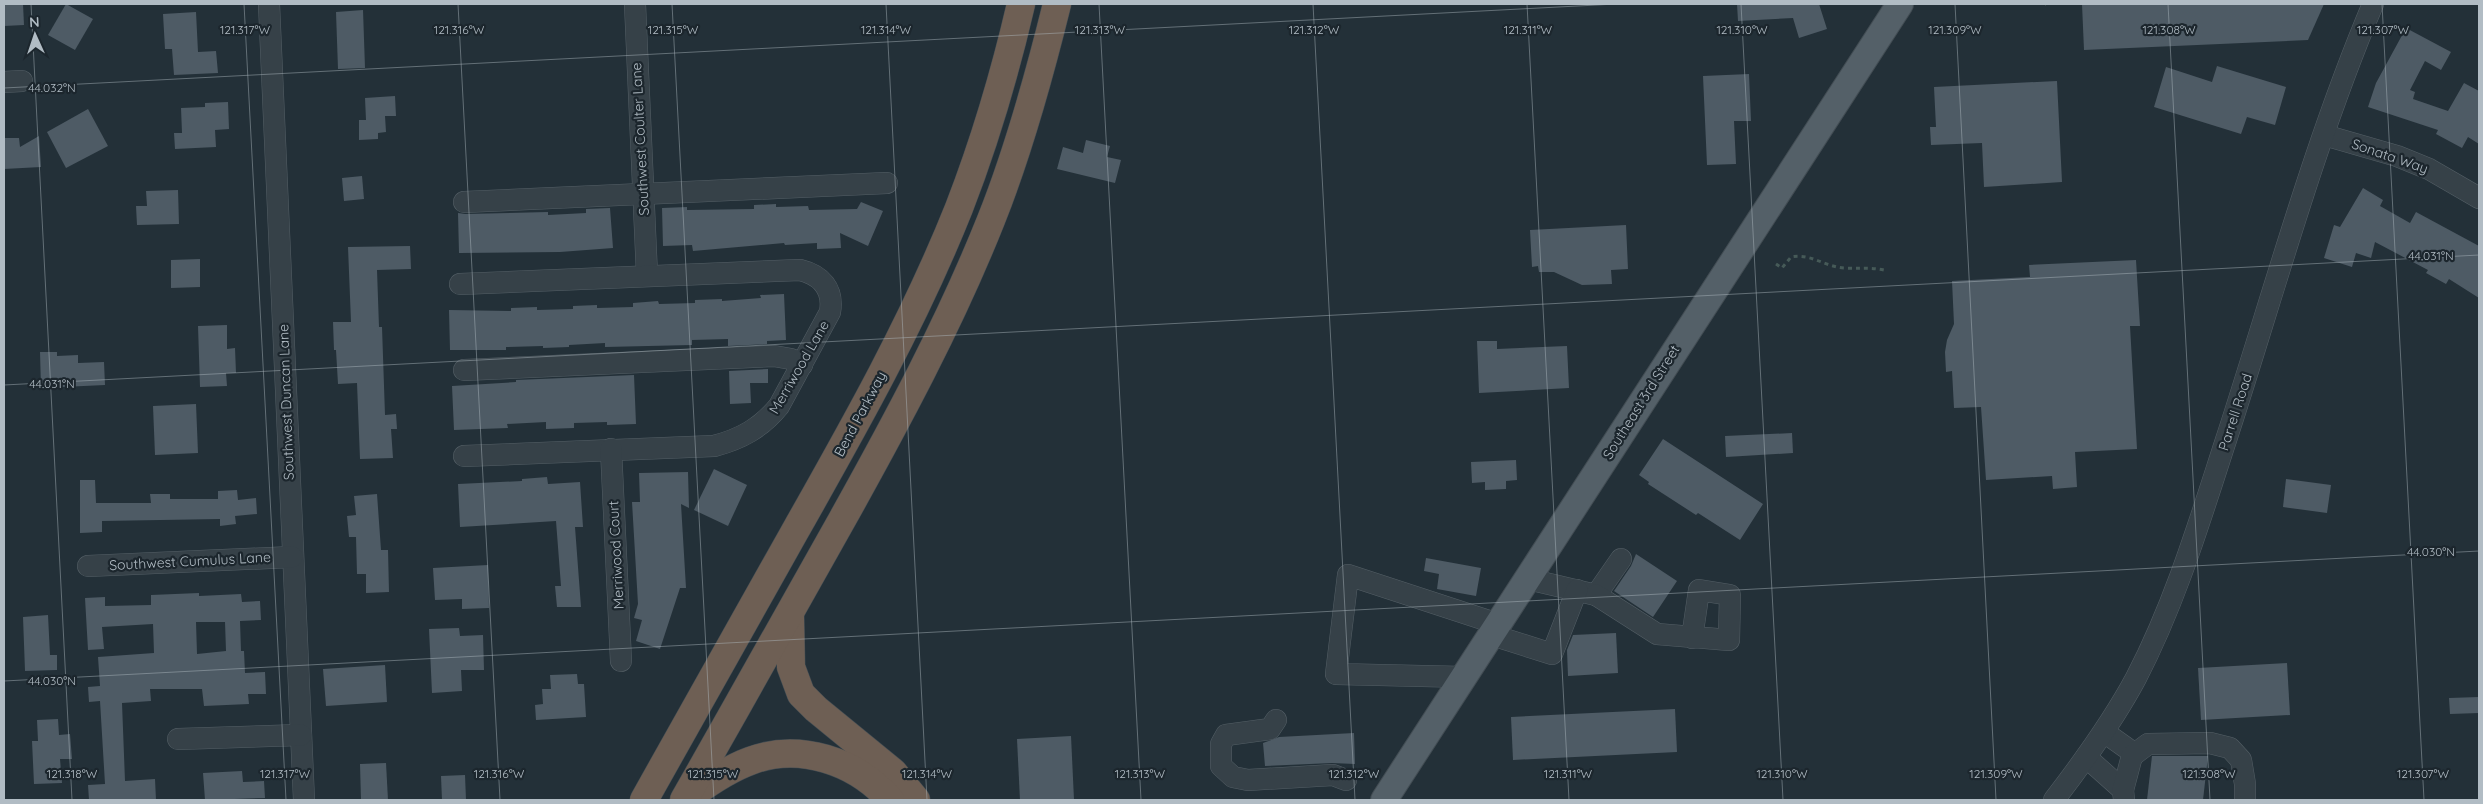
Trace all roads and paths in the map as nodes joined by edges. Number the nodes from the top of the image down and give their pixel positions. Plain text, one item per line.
1 (269, 4) edge
2 (634, 4) edge
3 (1021, 4) edge
4 (1057, 4) edge
5 (1900, 4) edge
6 (2373, 4) edge
7 (2324, 135) junction
8 (887, 183) dead end
9 (642, 194) junction
10 (2479, 198) edge
11 (464, 202) dead end
12 (1776, 264) dead end
13 (1884, 270) dead end
14 (647, 275) junction
15 (460, 284) dead end
16 (802, 365) junction
17 (464, 370) dead end
18 (611, 449) junction
19 (464, 456) dead end
20 (292, 557) junction
21 (1621, 559) dead end
22 (88, 566) dead end
23 (1528, 579) junction
24 (1586, 592) junction
25 (790, 614) junction
26 (1495, 630) junction
27 (1692, 638) junction
28 (621, 661) dead end
29 (1465, 677) junction
30 (1276, 720) dead end
31 (2104, 732) junction
32 (301, 735) junction
33 (178, 739) dead end
34 (2135, 754) junction
35 (2086, 757) junction
36 (1346, 780) dead end
37 (2123, 795) edge
38 (304, 800) edge
39 (644, 800) edge
40 (685, 800) edge
41 (890, 800) edge
42 (916, 800) edge
43 (1384, 800) edge
44 (2054, 800) edge
45 (2244, 800) edge

1 - 20 street, Southwest Duncan Lane
2 - 9 street, Southwest Coulter Lane
3 - 39 highway, Bend Parkway
4 - 25 highway
5 - 23 main road, Southeast 3rd Street
6 - 7 street, Parrell Road
7 - 10 street, Sonata Way
7 - 31 street, Parrell Road
8 - 9 street
9 - 11 street
9 - 14 street, Southwest Coulter Lane
12 - 13 path
14 - 15 street, Merriwood Lane
14 - 16 street, Merriwood Lane
16 - 17 street
16 - 18 street, Merriwood Lane
18 - 19 street, Merriwood Lane
18 - 28 street, Merriwood Court
20 - 22 street, Southwest Cumulus Lane
20 - 32 street, Southwest Duncan Lane
21 - 24 street
23 - 24 street
23 - 26 main road, Southeast 3rd Street
24 - 26 street
24 - 27 street
25 - 40 highway
25 - 42 highway
26 - 29 main road, Southeast 3rd Street
26 - 29 street
27 - 27 street
29 - 43 main road, Southeast 3rd Street
30 - 36 street
31 - 34 street
31 - 35 street, Parrell Road
32 - 33 street
32 - 38 street, Southwest Duncan Lane
34 - 37 street
34 - 45 street
35 - 37 street
35 - 44 street, Parrell Road
40 - 41 highway

